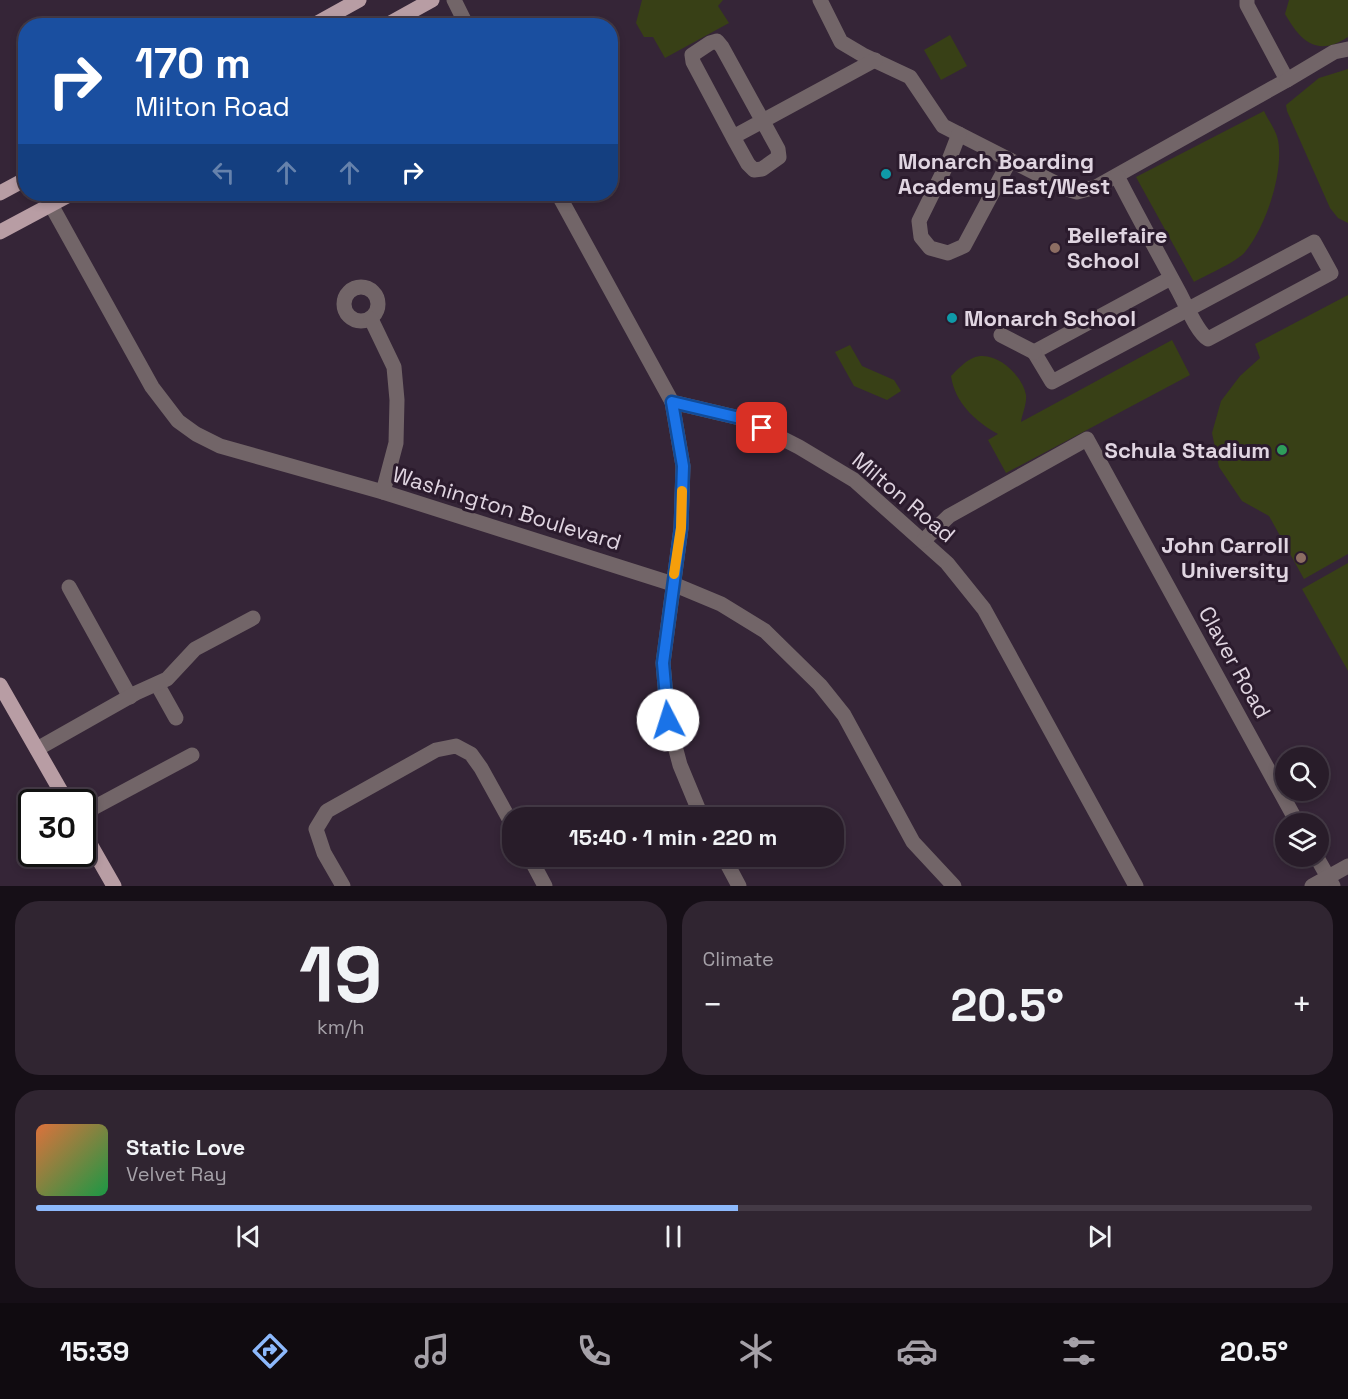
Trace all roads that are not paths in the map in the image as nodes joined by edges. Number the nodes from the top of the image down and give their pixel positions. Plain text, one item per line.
1 (359, 0) edge
2 (432, 0) edge
3 (454, 0) edge
4 (820, 0) edge
5 (1247, 0) edge
6 (326, 18) edge
7 (399, 18) edge
8 (463, 18) edge
9 (1348, 49) edge
10 (875, 60) junction
11 (1287, 80) junction
12 (764, 122) junction
13 (959, 134) junction
14 (734, 137) junction
15 (1010, 160) junction
16 (1117, 176) junction
17 (18, 183) edge
18 (0, 193) edge
19 (45, 201) edge
20 (49, 201) edge
21 (562, 201) edge
22 (0, 232) edge
23 (1172, 278) junction
24 (1188, 309) junction
25 (370, 319) dead end
26 (1001, 335) dead end
27 (1034, 352) junction
28 (672, 402) junction
29 (383, 492) junction
30 (924, 540) junction
31 (673, 584) junction
32 (69, 587) dead end
33 (253, 618) dead end
34 (157, 684) junction
35 (0, 685) edge
36 (130, 697) junction
37 (176, 718) dead end
38 (37, 749) junction
39 (192, 755) dead end
40 (60, 789) edge
41 (96, 806) edge
42 (503, 807) edge
43 (697, 807) edge
44 (1292, 813) edge
45 (96, 854) edge
46 (1348, 866) edge
47 (535, 867) edge
48 (729, 867) edge
49 (1322, 867) edge
50 (1330, 882) edge
51 (114, 886) edge
52 (342, 886) edge
53 (545, 886) edge
54 (739, 886) edge
55 (954, 886) edge
56 (1136, 886) edge
57 (1312, 886) edge

1 - 6 main road
2 - 7 main road
3 - 8 street
4 - 10 street
5 - 11 street
9 - 11 street
10 - 12 street
10 - 13 street
11 - 16 street
12 - 14 street
12 - 14 street
12 - 14 street
13 - 15 street
13 - 15 street
15 - 16 street
16 - 23 street
17 - 18 main road
19 - 22 main road
20 - 29 street, Washington Boulevard
21 - 28 street
23 - 24 street
23 - 27 street
24 - 24 street
24 - 27 street
25 - 29 street
26 - 27 street
28 - 30 street, Milton Road
28 - 31 street
29 - 31 street, Washington Boulevard
30 - 44 street, Claver Road
30 - 56 street, Milton Road
31 - 43 street
31 - 55 street, Washington Boulevard
32 - 36 street
33 - 34 street
34 - 36 street
34 - 37 street
35 - 38 main road
36 - 38 street
38 - 40 main road
39 - 41 street
42 - 52 street
45 - 51 main road
46 - 50 street
47 - 53 street
48 - 54 street
49 - 50 street
50 - 57 street

